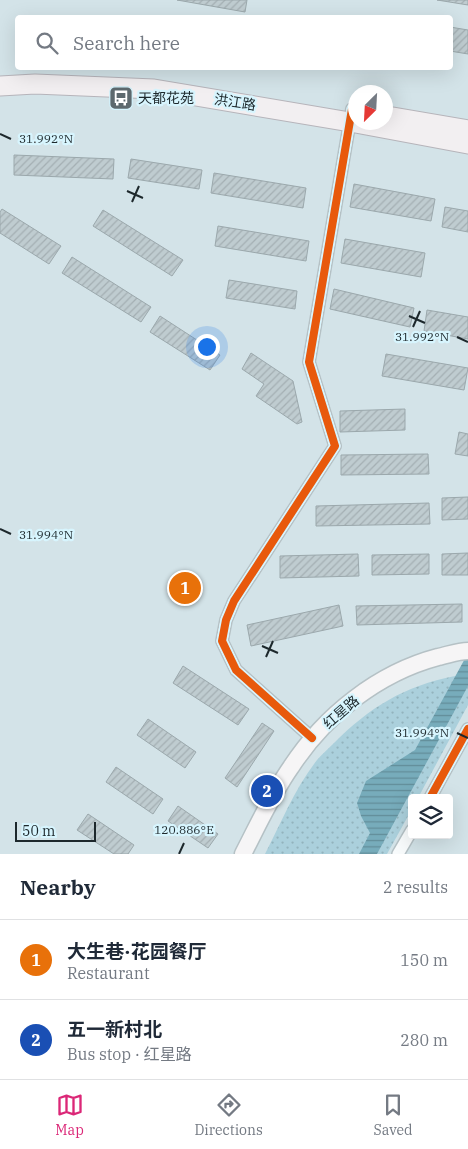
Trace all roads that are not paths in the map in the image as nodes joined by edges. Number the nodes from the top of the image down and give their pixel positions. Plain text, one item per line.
1 (0, 74) edge
2 (0, 86) edge
3 (348, 113) edge
4 (348, 113) edge
5 (393, 116) edge
6 (393, 124) edge
7 (350, 130) edge
8 (468, 130) edge
9 (468, 144) edge
10 (462, 657) edge
11 (468, 729) edge
12 (312, 738) junction
13 (432, 794) edge
14 (408, 837) edge
15 (243, 854) edge
16 (252, 854) edge
17 (398, 854) edge

1 - 3 main road, 洪江路
2 - 4 main road, 洪江路
5 - 8 main road
6 - 9 main road, 洪江路
7 - 12 street
10 - 12 main road, 红星路
10 - 16 main road, 红星路
11 - 13 street
12 - 15 main road, 红星路
14 - 17 street

